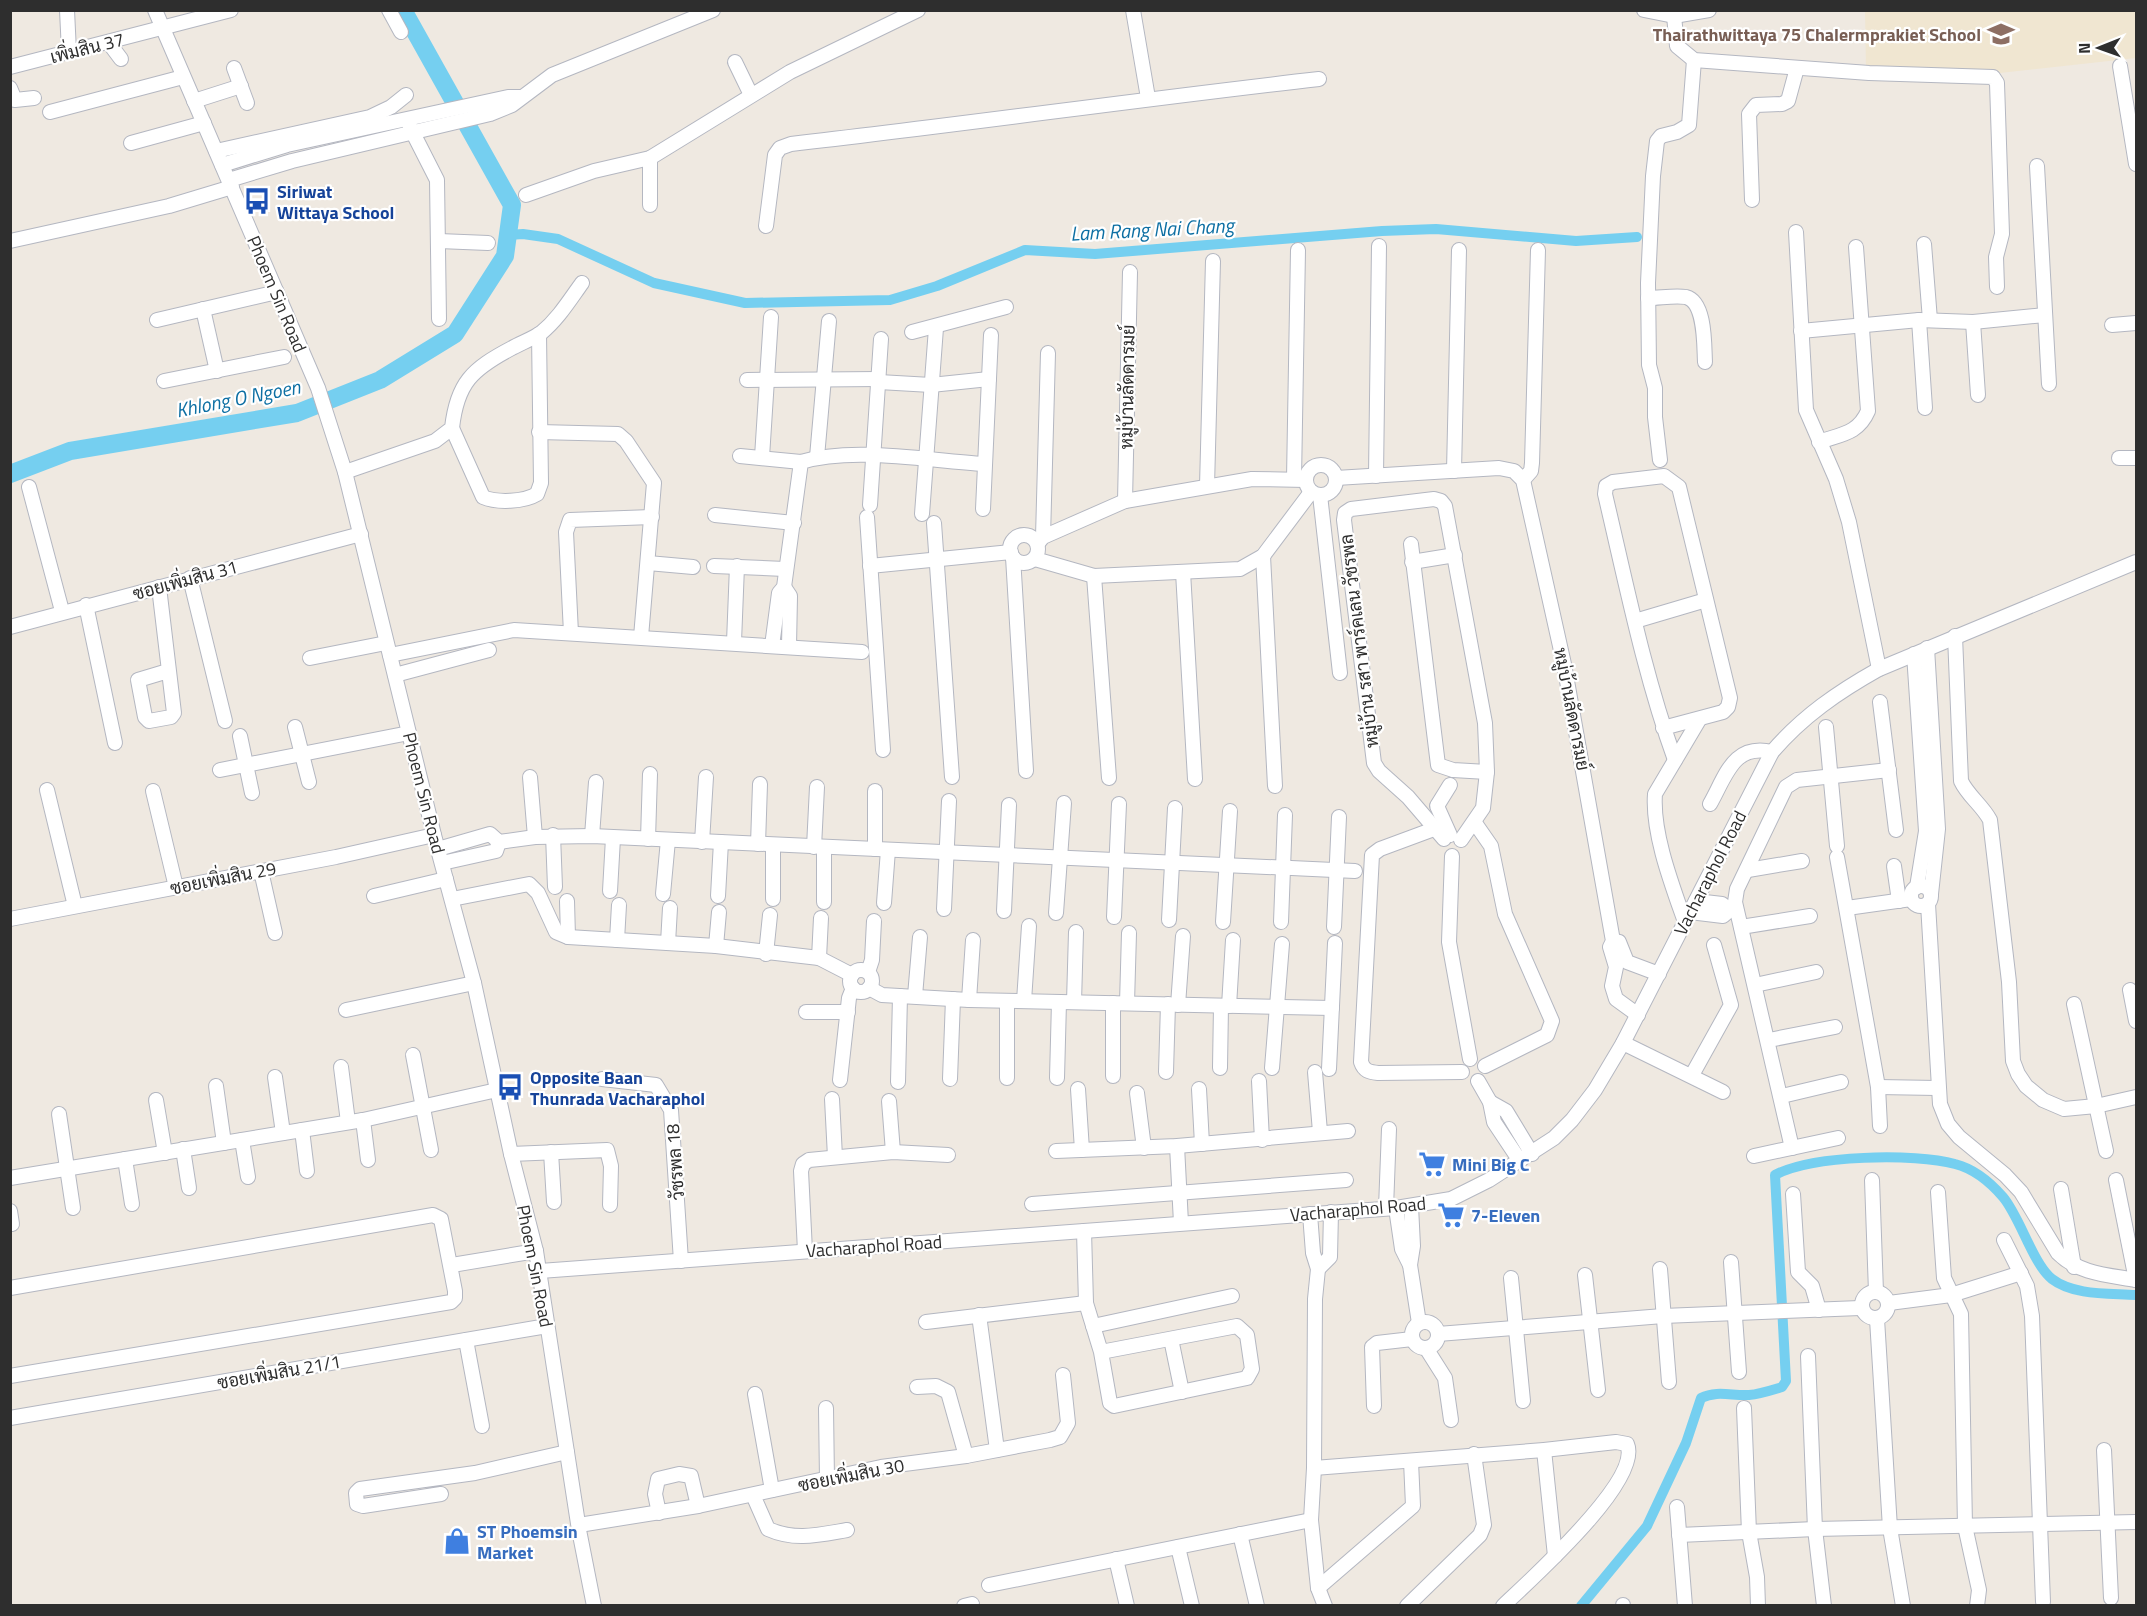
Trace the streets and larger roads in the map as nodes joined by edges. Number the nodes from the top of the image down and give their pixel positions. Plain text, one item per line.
1 (67, 10) edge
2 (155, 10) edge
3 (231, 10) edge
4 (389, 10) edge
5 (713, 10) edge
6 (918, 10) edge
7 (1133, 10) edge
8 (1644, 10) edge
9 (1709, 10) edge
10 (1674, 16) junction
11 (163, 28) junction
12 (401, 32) dead end
13 (109, 43) junction
14 (69, 52) junction
15 (121, 59) dead end
16 (1694, 60) junction
17 (735, 62) dead end
18 (2120, 66) dead end
19 (10, 67) edge
20 (234, 68) dead end
21 (1797, 68) junction
22 (183, 77) junction
23 (1318, 79) dead end
24 (241, 86) junction
25 (10, 88) edge
26 (406, 95) dead end
27 (751, 95) junction
28 (34, 98) dead end
29 (1148, 98) junction
30 (194, 101) junction
31 (247, 103) dead end
32 (50, 112) dead end
33 (407, 119) junction
34 (437, 120) junction
35 (204, 123) junction
36 (412, 133) junction
37 (131, 143) dead end
38 (216, 151) junction
39 (650, 158) junction
40 (2136, 164) edge
41 (222, 165) junction
42 (2037, 166) dead end
43 (230, 184) junction
44 (526, 195) dead end
45 (1752, 200) dead end
46 (650, 205) dead end
47 (766, 226) dead end
48 (1796, 232) dead end
49 (10, 241) edge
50 (439, 241) junction
51 (488, 243) dead end
52 (1924, 244) dead end
53 (1379, 246) dead end
54 (1856, 247) dead end
55 (1298, 250) dead end
56 (1459, 250) dead end
57 (1538, 250) dead end
58 (1213, 261) dead end
59 (1130, 272) dead end
60 (582, 283) dead end
61 (1996, 287) dead end
62 (277, 292) junction
63 (1648, 298) junction
64 (1006, 307) dead end
65 (204, 309) junction
66 (2045, 315) junction
67 (771, 317) dead end
68 (440, 319) dead end
69 (158, 320) dead end
70 (1925, 320) junction
71 (829, 321) dead end
72 (1973, 322) junction
73 (2136, 323) edge
74 (2112, 325) dead end
75 (1861, 326) junction
76 (936, 327) junction
77 (1801, 331) junction
78 (912, 332) dead end
79 (539, 334) junction
80 (991, 335) dead end
81 (881, 339) dead end
82 (1048, 353) dead end
83 (284, 357) dead end
84 (1705, 362) dead end
85 (218, 371) junction
86 (747, 380) dead end
87 (989, 380) junction
88 (164, 381) dead end
89 (879, 381) junction
90 (768, 382) junction
91 (824, 382) junction
92 (2049, 384) dead end
93 (931, 385) junction
94 (1978, 395) dead end
95 (1925, 408) dead end
96 (452, 428) junction
97 (539, 432) junction
98 (1819, 442) junction
99 (740, 456) dead end
100 (872, 456) junction
101 (762, 457) junction
102 (817, 457) junction
103 (2119, 458) dead end
104 (2136, 458) edge
105 (926, 460) junction
106 (1660, 460) dead end
107 (801, 462) junction
108 (984, 464) junction
109 (1454, 471) junction
110 (345, 472) junction
111 (1376, 476) junction
112 (1336, 478) junction
113 (1523, 480) junction
114 (1207, 486) junction
115 (29, 487) dead end
116 (1308, 487) junction
117 (1125, 501) junction
118 (983, 509) dead end
119 (922, 514) dead end
120 (715, 515) dead end
121 (652, 517) junction
122 (794, 523) junction
123 (934, 523) dead end
124 (360, 534) junction
125 (1041, 540) junction
126 (1411, 544) dead end
127 (1012, 555) junction
128 (1455, 555) junction
129 (1263, 556) junction
130 (936, 558) junction
131 (1035, 559) junction
132 (1412, 562) junction
133 (2136, 562) edge
134 (648, 563) junction
135 (714, 566) dead end
136 (737, 566) junction
137 (870, 566) junction
138 (693, 567) dead end
139 (785, 569) junction
140 (1184, 572) junction
141 (1094, 576) junction
142 (190, 578) junction
143 (159, 586) junction
144 (784, 587) junction
145 (1706, 600) junction
146 (86, 605) junction
147 (62, 611) junction
148 (1635, 621) junction
149 (10, 627) edge
150 (571, 633) junction
151 (1955, 636) junction
152 (641, 637) junction
153 (734, 642) junction
154 (772, 646) junction
155 (789, 646) junction
156 (388, 649) junction
157 (489, 650) dead end
158 (1920, 651) junction
159 (862, 652) dead end
160 (310, 658) dead end
161 (1879, 669) junction
162 (168, 671) dead end
163 (1340, 673) dead end
164 (395, 675) junction
165 (1880, 702) dead end
166 (1699, 720) junction
167 (225, 721) dead end
168 (295, 727) dead end
169 (1663, 728) junction
170 (1826, 728) dead end
171 (1925, 730) junction
172 (409, 733) junction
173 (240, 736) dead end
174 (115, 743) dead end
175 (882, 750) dead end
176 (1772, 752) junction
177 (302, 754) junction
178 (1675, 760) junction
179 (245, 766) junction
180 (220, 770) dead end
181 (1889, 770) junction
182 (1026, 771) dead end
183 (1487, 772) junction
184 (650, 774) dead end
185 (1831, 776) junction
186 (530, 777) dead end
187 (706, 777) dead end
188 (952, 777) dead end
189 (1110, 778) dead end
190 (1195, 779) dead end
191 (309, 782) dead end
192 (596, 782) dead end
193 (760, 784) dead end
194 (1450, 785) dead end
195 (1275, 786) dead end
196 (817, 787) dead end
197 (47, 790) dead end
198 (153, 791) dead end
199 (875, 791) dead end
200 (252, 793) dead end
201 (949, 801) dead end
202 (1064, 803) dead end
203 (1119, 804) dead end
204 (1710, 804) dead end
205 (1010, 805) dead end
206 (1175, 808) dead end
207 (1230, 811) dead end
208 (1285, 815) dead end
209 (1339, 817) dead end
210 (1475, 823) junction
211 (1434, 828) junction
212 (1896, 830) dead end
213 (553, 835) junction
214 (592, 836) junction
215 (535, 837) junction
216 (613, 838) junction
217 (1452, 838) junction
218 (648, 839) junction
219 (668, 840) junction
220 (436, 842) junction
221 (499, 842) junction
222 (702, 842) junction
223 (722, 842) junction
224 (758, 844) junction
225 (773, 845) junction
226 (819, 847) junction
227 (882, 849) junction
228 (946, 852) junction
229 (1007, 855) junction
230 (1060, 857) junction
231 (1118, 860) junction
232 (1802, 861) dead end
233 (1172, 862) junction
234 (442, 863) junction
235 (1228, 865) junction
236 (1894, 866) dead end
237 (1282, 867) junction
238 (1335, 870) junction
239 (1748, 870) junction
240 (261, 871) junction
241 (1356, 871) dead end
242 (446, 879) junction
243 (555, 886) dead end
244 (176, 887) junction
245 (610, 891) dead end
246 (663, 894) dead end
247 (1909, 895) junction
248 (374, 896) dead end
249 (718, 896) dead end
250 (452, 899) junction
251 (772, 899) dead end
252 (1929, 899) junction
253 (567, 901) dead end
254 (824, 902) dead end
255 (884, 903) dead end
256 (619, 905) dead end
257 (75, 906) junction
258 (670, 908) dead end
259 (1847, 908) junction
260 (944, 909) dead end
261 (1733, 910) junction
262 (1004, 911) dead end
263 (719, 912) dead end
264 (1690, 912) junction
265 (1056, 913) dead end
266 (770, 915) dead end
267 (1810, 916) dead end
268 (1114, 917) dead end
269 (821, 918) dead end
270 (10, 919) edge
271 (1169, 920) dead end
272 (874, 921) dead end
273 (1281, 921) dead end
274 (1223, 922) dead end
275 (1029, 926) dead end
276 (1334, 927) dead end
277 (1741, 927) junction
278 (1077, 932) dead end
279 (275, 933) dead end
280 (1130, 933) dead end
281 (1183, 936) dead end
282 (568, 937) junction
283 (920, 937) dead end
284 (617, 940) junction
285 (973, 940) dead end
286 (1233, 940) dead end
287 (668, 943) junction
288 (1335, 943) dead end
289 (1282, 944) dead end
290 (1714, 945) dead end
291 (716, 946) junction
292 (766, 954) junction
293 (819, 958) junction
294 (1622, 964) junction
295 (868, 972) junction
296 (1816, 972) dead end
297 (1659, 974) junction
298 (852, 981) junction
299 (474, 983) junction
300 (1755, 985) junction
301 (869, 988) junction
302 (2130, 990) dead end
303 (900, 996) junction
304 (915, 996) junction
305 (952, 999) junction
306 (969, 1000) junction
307 (1007, 1001) junction
308 (1024, 1001) junction
309 (1059, 1002) junction
310 (1074, 1002) junction
311 (1113, 1003) junction
312 (1128, 1003) junction
313 (1173, 1004) junction
314 (2074, 1004) dead end
315 (1225, 1006) junction
316 (1277, 1007) junction
317 (1332, 1008) junction
318 (346, 1010) dead end
319 (806, 1012) dead end
320 (848, 1012) junction
321 (1638, 1015) junction
322 (2136, 1021) edge
323 (1835, 1027) dead end
324 (1769, 1040) junction
325 (1623, 1043) junction
326 (414, 1055) dead end
327 (1470, 1059) junction
328 (1485, 1066) junction
329 (341, 1067) dead end
330 (1220, 1068) dead end
331 (1272, 1068) dead end
332 (1329, 1069) dead end
333 (1166, 1072) dead end
334 (1315, 1072) dead end
335 (1462, 1072) junction
336 (1692, 1075) junction
337 (1113, 1076) dead end
338 (275, 1077) dead end
339 (1007, 1078) dead end
340 (1058, 1078) dead end
341 (602, 1079) dead end
342 (950, 1079) dead end
343 (840, 1080) dead end
344 (1259, 1081) dead end
345 (1478, 1081) junction
346 (898, 1082) dead end
347 (1841, 1082) dead end
348 (216, 1086) dead end
349 (1878, 1088) junction
350 (1937, 1088) junction
351 (1078, 1089) dead end
352 (1199, 1089) dead end
353 (497, 1090) junction
354 (1724, 1092) dead end
355 (1137, 1093) dead end
356 (1782, 1096) junction
357 (2136, 1096) edge
358 (832, 1099) dead end
359 (156, 1100) dead end
360 (889, 1101) dead end
361 (2096, 1106) junction
362 (424, 1109) junction
363 (59, 1114) dead end
364 (363, 1120) junction
365 (348, 1122) junction
366 (1880, 1126) dead end
367 (1389, 1129) dead end
368 (302, 1130) junction
369 (1348, 1131) dead end
370 (1320, 1132) junction
371 (283, 1133) junction
372 (1838, 1138) dead end
373 (242, 1140) junction
374 (1262, 1140) junction
375 (224, 1143) junction
376 (1202, 1144) junction
377 (1177, 1146) junction
378 (1144, 1148) junction
379 (1792, 1148) junction
380 (183, 1149) junction
381 (431, 1150) dead end
382 (1082, 1150) junction
383 (1056, 1151) dead end
384 (2106, 1151) dead end
385 (551, 1152) junction
386 (892, 1152) junction
387 (165, 1153) junction
388 (511, 1154) junction
389 (948, 1155) dead end
390 (1754, 1156) dead end
391 (835, 1157) junction
392 (1526, 1157) junction
393 (125, 1159) junction
394 (368, 1160) dead end
395 (67, 1168) junction
396 (308, 1171) dead end
397 (10, 1178) edge
398 (248, 1178) dead end
399 (1346, 1180) dead end
400 (1872, 1180) dead end
401 (2116, 1180) dead end
402 (189, 1188) dead end
403 (2061, 1189) dead end
404 (1180, 1192) junction
405 (1938, 1192) dead end
406 (1793, 1194) dead end
407 (554, 1202) dead end
408 (132, 1204) dead end
409 (1032, 1204) dead end
410 (610, 1205) dead end
411 (1411, 1206) junction
412 (74, 1208) dead end
413 (1391, 1208) junction
414 (1331, 1212) junction
415 (1310, 1214) junction
416 (1181, 1223) junction
417 (1084, 1232) junction
418 (2004, 1240) dead end
419 (536, 1251) junction
420 (805, 1251) junction
421 (681, 1261) junction
422 (1731, 1262) dead end
423 (452, 1265) junction
424 (1410, 1265) junction
425 (2074, 1266) junction
426 (1318, 1269) junction
427 (1660, 1269) dead end
428 (540, 1271) junction
429 (2021, 1273) junction
430 (1585, 1275) dead end
431 (1511, 1278) dead end
432 (2136, 1280) edge
433 (10, 1288) edge
434 (1876, 1292) junction
435 (1951, 1295) junction
436 (1232, 1296) dead end
437 (1086, 1303) junction
438 (1889, 1304) junction
439 (1860, 1308) junction
440 (1819, 1310) junction
441 (1735, 1314) junction
442 (979, 1315) junction
443 (1663, 1316) junction
444 (1877, 1319) junction
445 (1590, 1321) junction
446 (926, 1322) dead end
447 (1419, 1323) junction
448 (546, 1326) junction
449 (1093, 1326) junction
450 (1516, 1328) junction
451 (1438, 1334) junction
452 (1171, 1339) junction
453 (1412, 1339) junction
454 (466, 1340) junction
455 (1426, 1348) junction
456 (1101, 1352) junction
457 (1808, 1356) dead end
458 (1739, 1372) dead end
459 (10, 1376) edge
460 (1064, 1376) dead end
461 (1669, 1382) dead end
462 (917, 1387) dead end
463 (1598, 1390) dead end
464 (1182, 1392) junction
465 (755, 1394) dead end
466 (1523, 1401) dead end
467 (1374, 1406) dead end
468 (826, 1408) dead end
469 (1744, 1408) dead end
470 (10, 1419) edge
471 (1451, 1420) dead end
472 (482, 1426) dead end
473 (997, 1450) junction
474 (1545, 1450) junction
475 (2104, 1450) dead end
476 (567, 1452) junction
477 (1474, 1454) junction
478 (966, 1456) junction
479 (1411, 1461) junction
480 (1314, 1468) junction
481 (827, 1480) junction
482 (772, 1490) junction
483 (441, 1494) dead end
484 (753, 1495) junction
485 (698, 1506) junction
486 (1677, 1507) dead end
487 (659, 1513) junction
488 (1311, 1520) junction
489 (2107, 1522) junction
490 (2136, 1522) edge
491 (579, 1525) junction
492 (2038, 1525) junction
493 (1965, 1526) junction
494 (1890, 1528) junction
495 (1815, 1529) junction
496 (847, 1530) dead end
497 (1749, 1532) junction
498 (1240, 1534) junction
499 (1679, 1535) junction
500 (1178, 1547) junction
501 (1555, 1556) junction
502 (1116, 1559) junction
503 (989, 1585) dead end
504 (1318, 1588) junction
505 (2111, 1598) dead end
506 (2043, 1602) dead end
507 (594, 1605) edge
508 (1127, 1605) edge
509 (1192, 1605) edge
510 (1257, 1605) edge
511 (1325, 1605) edge
512 (1407, 1605) edge
513 (1503, 1605) edge
514 (1685, 1605) edge
515 (1758, 1605) edge
516 (1824, 1605) edge
517 (1903, 1605) edge
518 (1977, 1605) edge

1 - 14 street
2 - 11 street, Phoem Sin Road
3 - 11 street, เพิ่มสิน 37
4 - 12 street
5 - 34 street
6 - 27 street
7 - 29 street
8 - 10 street
9 - 10 street
10 - 16 street
11 - 13 street, เพิ่มสิน 37
11 - 22 street, Phoem Sin Road
13 - 14 street, เพิ่มสิน 37
13 - 15 street
14 - 19 street, เพิ่มสิน 37
16 - 21 street
16 - 63 street
17 - 27 street
18 - 40 street
20 - 24 street
21 - 45 street
21 - 61 street
22 - 30 street, Phoem Sin Road
22 - 32 street
23 - 29 street
24 - 30 street
24 - 31 street
25 - 28 street
26 - 38 street
27 - 39 street
29 - 47 street
30 - 35 street, Phoem Sin Road
33 - 34 street
33 - 36 street
33 - 41 street
34 - 36 street
35 - 37 street
35 - 38 street, Phoem Sin Road
36 - 43 street
36 - 50 street
38 - 41 street, Phoem Sin Road
39 - 44 street
39 - 46 street
41 - 43 street, Phoem Sin Road
42 - 66 street
43 - 49 street
43 - 62 street, Phoem Sin Road
48 - 77 street
50 - 51 street
50 - 68 street
52 - 70 street
53 - 111 street
54 - 75 street
55 - 116 street
56 - 109 street
57 - 113 street
58 - 114 street
59 - 117 street, หมู่บ้านลัดดารมย์
60 - 79 street
62 - 65 street
62 - 110 street, Phoem Sin Road
63 - 84 street
63 - 106 street
64 - 76 street
65 - 69 street
65 - 85 street
66 - 72 street
66 - 92 street
67 - 90 street
70 - 72 street
70 - 75 street
70 - 95 street
71 - 91 street
72 - 94 street
73 - 74 street
75 - 77 street
75 - 98 street
76 - 78 street
76 - 93 street
77 - 98 street
79 - 96 street
79 - 97 street
80 - 87 street
81 - 89 street
82 - 125 street
83 - 85 street
85 - 88 street
86 - 90 street
87 - 93 street
87 - 108 street
89 - 91 street
89 - 93 street
89 - 100 street
90 - 91 street
90 - 101 street
91 - 102 street
93 - 105 street
96 - 97 street
96 - 110 street
97 - 121 street
98 - 161 street
99 - 101 street
100 - 102 street
100 - 105 street
100 - 137 street
101 - 107 street
102 - 107 street
103 - 104 street
105 - 108 street
105 - 119 street
107 - 122 street
108 - 118 street
109 - 111 street
109 - 113 street
110 - 124 street, Phoem Sin Road
111 - 112 street
112 - 116 street
112 - 116 street
113 - 294 street, หมู่บ้านลัดดารมย์
114 - 116 street
114 - 117 street
115 - 147 street
116 - 129 street
116 - 163 street
117 - 125 street
120 - 122 street
121 - 134 street
121 - 150 street
122 - 139 street
123 - 130 street
124 - 142 street, ซอยเพิ่มสิน 31
124 - 156 street, Phoem Sin Road
125 - 127 street
125 - 131 street
126 - 132 street
127 - 130 street
127 - 131 street
127 - 182 street
128 - 132 street
128 - 183 street, หมู่บ้าน รสา พาร์คเลน วัชรพล
128 - 211 street, หมู่บ้าน รสา พาร์คเลน วัชรพล
129 - 140 street
129 - 195 street
130 - 137 street
130 - 188 street
131 - 141 street
132 - 183 street
133 - 151 street, Vacharaphol Road
134 - 138 street
134 - 152 street
135 - 136 street
136 - 139 street
136 - 153 street
137 - 175 street
139 - 144 street
140 - 141 street
140 - 190 street
141 - 189 street
142 - 143 street, ซอยเพิ่มสิน 31
142 - 167 street
143 - 146 street, ซอยเพิ่มสิน 31
143 - 162 street
144 - 154 street
144 - 155 street
145 - 148 street
145 - 148 street
145 - 166 street
146 - 147 street, ซอยเพิ่มสิน 31
146 - 174 street
147 - 149 street, ซอยเพิ่มสิน 31
148 - 169 street
150 - 152 street
150 - 156 street
151 - 158 street, Vacharaphol Road
151 - 361 street
152 - 153 street
153 - 154 street
154 - 155 street
155 - 159 street
156 - 160 street
156 - 164 street, Phoem Sin Road
157 - 164 street
158 - 161 street, Vacharaphol Road
158 - 171 street
161 - 176 street, Vacharaphol Road
164 - 172 street, Phoem Sin Road
165 - 181 street
166 - 169 street
166 - 178 street
168 - 177 street
169 - 178 street
170 - 185 street
171 - 247 street
171 - 252 street
172 - 177 street
172 - 220 street, Phoem Sin Road
173 - 179 street
176 - 204 street
176 - 264 street, Vacharaphol Road
177 - 179 street
177 - 191 street
178 - 264 street
179 - 180 street
179 - 200 street
181 - 185 street
181 - 212 street
183 - 210 street, หมู่บ้าน รสา พาร์คเลน วัชรพล
184 - 218 street
185 - 239 street
185 - 259 street
186 - 215 street
187 - 222 street
192 - 214 street
193 - 224 street
194 - 217 street
196 - 226 street
197 - 257 street
198 - 244 street
199 - 227 street
201 - 228 street
202 - 230 street
203 - 231 street
205 - 229 street
206 - 233 street
207 - 235 street
208 - 237 street
209 - 238 street
210 - 217 street, หมู่บ้าน รสา พาร์คเลน วัชรพล
210 - 328 street
211 - 217 street, หมู่บ้าน รสา พาร์คเลน วัชรพล
211 - 335 street
213 - 214 street
213 - 215 street
213 - 243 street
214 - 216 street
215 - 221 street
216 - 218 street
216 - 245 street
217 - 327 street
218 - 219 street
219 - 222 street
219 - 246 street
220 - 221 street, ซอยเพิ่มสิน 29
220 - 234 street, Phoem Sin Road
220 - 240 street, ซอยเพิ่มสิน 29
221 - 234 street
222 - 223 street
223 - 224 street
223 - 249 street
224 - 225 street
225 - 226 street
225 - 251 street
226 - 227 street
226 - 254 street
227 - 228 street
227 - 255 street
228 - 229 street
228 - 260 street
229 - 230 street
229 - 262 street
230 - 231 street
230 - 265 street
231 - 233 street
231 - 268 street
232 - 239 street
233 - 235 street
233 - 271 street
234 - 242 street, Phoem Sin Road
235 - 237 street
235 - 274 street
236 - 247 street
237 - 238 street
237 - 273 street
238 - 241 street
238 - 276 street
239 - 261 street
240 - 244 street, ซอยเพิ่มสิน 29
240 - 279 street
242 - 248 street
242 - 250 street, Phoem Sin Road
244 - 257 street, ซอยเพิ่มสิน 29
247 - 252 street
247 - 259 street
250 - 282 street
250 - 299 street, Phoem Sin Road
252 - 350 street
253 - 282 street
256 - 284 street
257 - 270 street, ซอยเพิ่มสิน 29
258 - 287 street
259 - 349 street
261 - 264 street
261 - 277 street
263 - 291 street
264 - 297 street, Vacharaphol Road
266 - 292 street
267 - 277 street
269 - 293 street
272 - 295 street
275 - 308 street
277 - 300 street
278 - 310 street
280 - 312 street
281 - 313 street
282 - 284 street
283 - 304 street
284 - 287 street
285 - 306 street
286 - 315 street
287 - 291 street
288 - 317 street
289 - 316 street
290 - 336 street
291 - 292 street
292 - 293 street
293 - 298 street
294 - 297 street
294 - 321 street, หมู่บ้านลัดดารมย์
295 - 298 street
295 - 301 street
296 - 300 street
297 - 321 street, Vacharaphol Road
298 - 301 street
298 - 320 street
299 - 318 street
299 - 353 street, Phoem Sin Road
300 - 324 street
301 - 303 street
302 - 322 street
303 - 304 street
303 - 346 street
304 - 305 street
305 - 306 street
305 - 342 street
306 - 307 street
307 - 308 street
307 - 339 street
308 - 309 street
309 - 310 street
309 - 340 street
310 - 311 street
311 - 312 street
311 - 337 street
312 - 313 street
313 - 315 street
313 - 333 street
314 - 361 street
315 - 316 street
315 - 330 street
316 - 317 street
316 - 331 street
317 - 332 street
319 - 320 street
320 - 343 street
321 - 325 street, Vacharaphol Road
323 - 324 street
324 - 356 street
325 - 336 street
325 - 392 street, Vacharaphol Road
326 - 362 street
327 - 328 street
327 - 335 street
328 - 345 street
329 - 365 street
334 - 370 street
335 - 345 street
336 - 354 street
338 - 371 street
341 - 421 street, วัชรพล 18
344 - 374 street
345 - 392 street
347 - 356 street
348 - 375 street
349 - 350 street
349 - 366 street
350 - 425 street
351 - 382 street
352 - 376 street
353 - 362 street
353 - 388 street, Phoem Sin Road
355 - 378 street
356 - 379 street
357 - 361 street
358 - 391 street
359 - 387 street
360 - 386 street
361 - 384 street
362 - 364 street
362 - 381 street
363 - 395 street
364 - 365 street
364 - 394 street
365 - 368 street
367 - 413 street
368 - 371 street
368 - 396 street
369 - 370 street
370 - 374 street
371 - 373 street
372 - 379 street
373 - 375 street
373 - 398 street
374 - 376 street
375 - 380 street
376 - 377 street
377 - 378 street
377 - 404 street
378 - 382 street
379 - 390 street
380 - 387 street
380 - 402 street
382 - 383 street
385 - 388 street
385 - 407 street
385 - 410 street
386 - 389 street
386 - 391 street
387 - 393 street
388 - 419 street, Phoem Sin Road
391 - 420 street
392 - 411 street, Vacharaphol Road
393 - 395 street
393 - 408 street
395 - 397 street
395 - 412 street
399 - 404 street
400 - 434 street
401 - 432 street
403 - 425 street
404 - 409 street
404 - 416 street
405 - 435 street
406 - 440 street
411 - 413 street, Vacharaphol Road
411 - 424 street
413 - 414 street, Vacharaphol Road
413 - 424 street
414 - 415 street, Vacharaphol Road
414 - 426 street
415 - 416 street, Vacharaphol Road
415 - 426 street
416 - 417 street, Vacharaphol Road
417 - 420 street, Vacharaphol Road
417 - 437 street
418 - 429 street
419 - 423 street
419 - 428 street, Phoem Sin Road
420 - 421 street, Vacharaphol Road
421 - 428 street, Vacharaphol Road
422 - 441 street
423 - 433 street
423 - 459 street
424 - 447 street
425 - 432 street
426 - 480 street
427 - 443 street
428 - 448 street, Phoem Sin Road
429 - 435 street
429 - 492 street
430 - 445 street
431 - 450 street
434 - 438 street
434 - 439 street
435 - 438 street
435 - 493 street
436 - 449 street
437 - 442 street
437 - 449 street
438 - 444 street
439 - 440 street
439 - 444 street
440 - 441 street
441 - 443 street
441 - 458 street
442 - 446 street
442 - 473 street
443 - 445 street
443 - 461 street
444 - 494 street
445 - 450 street
445 - 463 street
447 - 451 street
447 - 453 street
448 - 454 street, ซอยเพิ่มสิน 21/1
448 - 476 street, Phoem Sin Road
449 - 456 street
450 - 451 street
450 - 466 street
451 - 455 street
452 - 456 street
452 - 464 street
452 - 464 street
453 - 455 street
453 - 467 street
454 - 470 street, ซอยเพิ่มสิน 21/1
454 - 472 street
455 - 471 street
456 - 464 street
457 - 495 street
460 - 473 street, ซอยเพิ่มสิน 30
462 - 478 street
465 - 482 street
468 - 481 street
469 - 497 street
473 - 478 street, ซอยเพิ่มสิน 30
474 - 477 street
474 - 501 street
474 - 501 street
475 - 489 street
476 - 483 street
476 - 491 street, Phoem Sin Road
477 - 479 street
477 - 512 street
478 - 481 street, ซอยเพิ่มสิน 30
479 - 480 street
479 - 504 street
480 - 488 street
481 - 482 street, ซอยเพิ่มสิน 30
482 - 484 street, ซอยเพิ่มสิน 30
484 - 485 street, ซอยเพิ่มสิน 30
484 - 496 street
485 - 487 street, ซอยเพิ่มสิน 30
485 - 487 street
486 - 499 street
487 - 491 street, ซอยเพิ่มสิน 30
488 - 498 street
488 - 504 street
489 - 490 street
489 - 492 street
489 - 505 street
491 - 507 street, Phoem Sin Road
492 - 493 street
492 - 506 street
493 - 494 street
493 - 518 street
494 - 495 street
494 - 517 street
495 - 497 street
495 - 516 street
497 - 499 street
497 - 515 street
498 - 500 street
498 - 510 street
499 - 514 street
500 - 502 street
500 - 509 street
501 - 513 street
502 - 503 street
502 - 508 street
504 - 511 street

